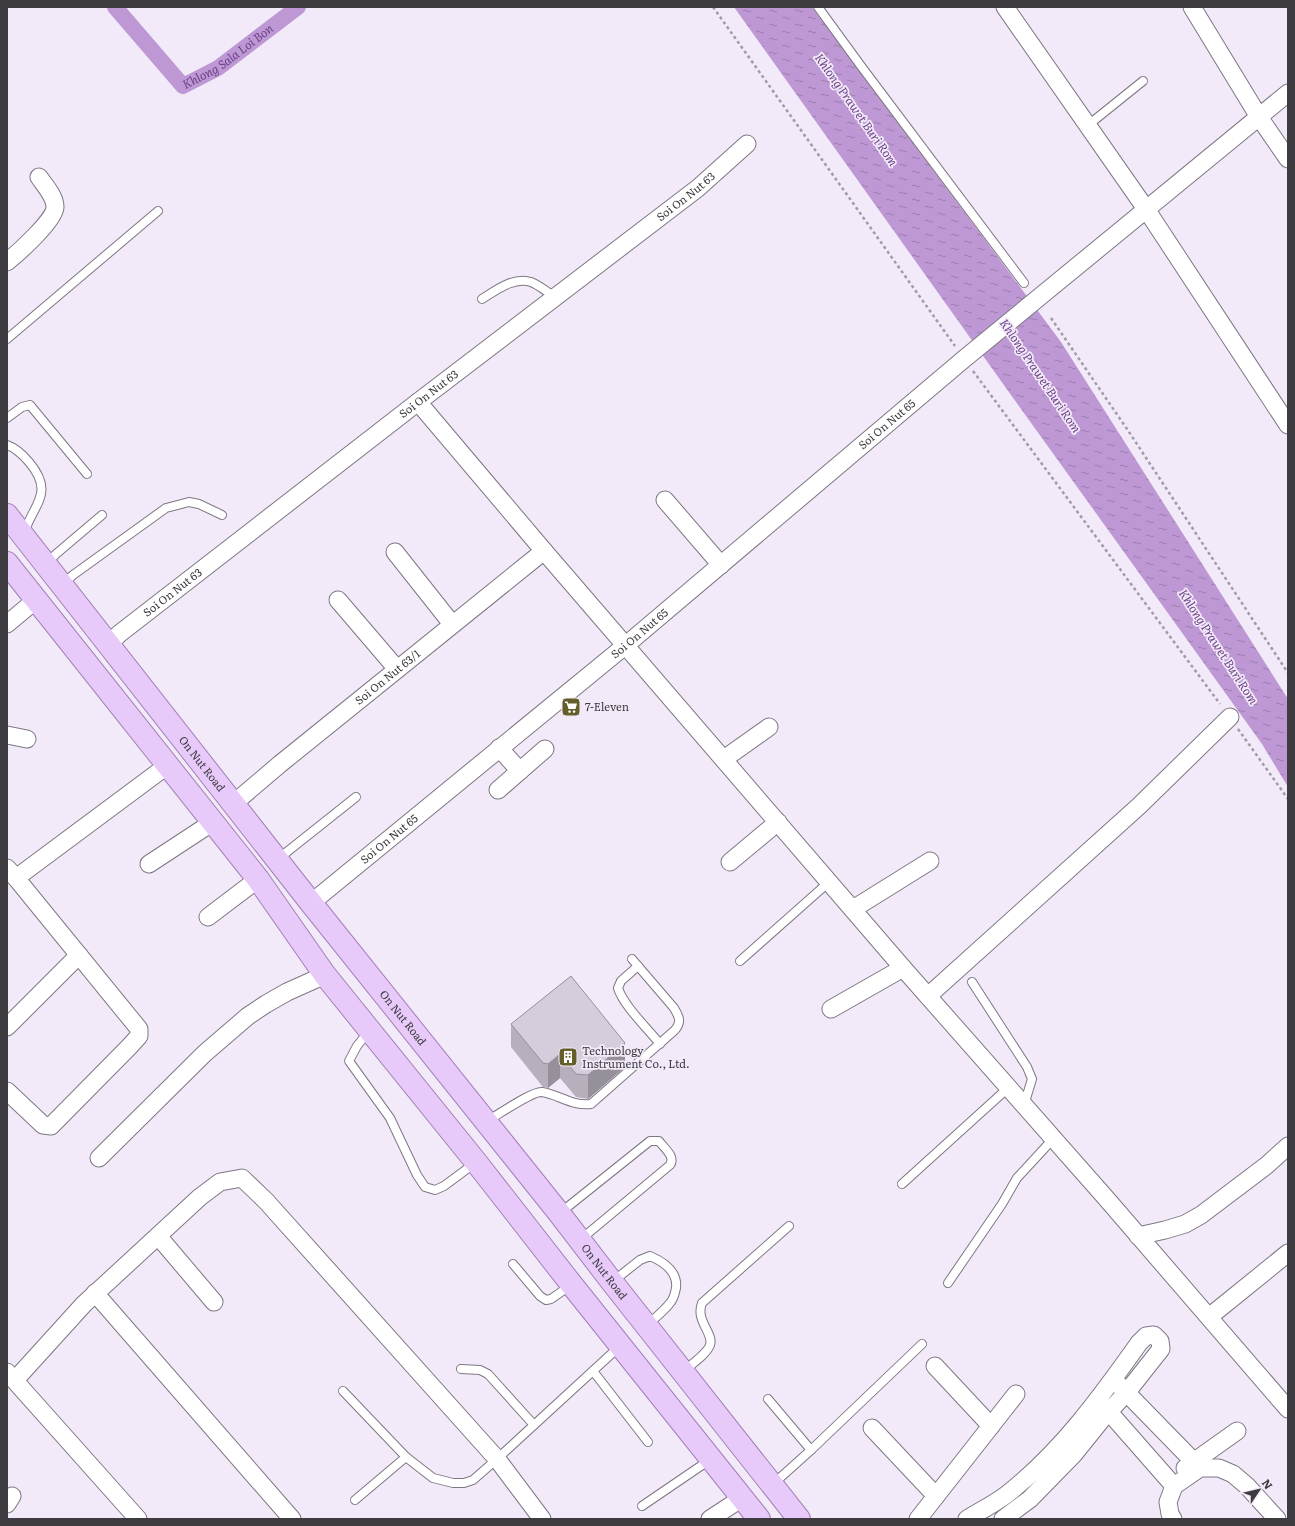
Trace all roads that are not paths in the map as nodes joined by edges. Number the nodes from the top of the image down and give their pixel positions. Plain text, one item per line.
1 (818, 7) edge
2 (1005, 7) edge
3 (1192, 7) edge
4 (1143, 81) dead end
5 (1288, 93) edge
6 (1259, 117) junction
7 (1087, 126) junction
8 (747, 144) dead end
9 (1288, 159) edge
10 (39, 177) dead end
11 (1146, 209) junction
12 (158, 211) dead end
13 (7, 262) edge
14 (1024, 283) dead end
15 (555, 297) junction
16 (482, 299) dead end
17 (7, 339) edge
18 (418, 402) junction
19 (7, 418) edge
20 (1288, 425) edge
21 (7, 445) edge
22 (87, 474) dead end
23 (665, 500) dead end
24 (7, 515) edge
25 (102, 515) dead end
26 (222, 515) dead end
27 (24, 536) junction
28 (544, 551) junction
29 (395, 552) dead end
30 (7, 563) edge
31 (46, 564) junction
32 (721, 565) junction
33 (62, 584) junction
34 (37, 599) junction
35 (338, 600) dead end
36 (7, 624) edge
37 (452, 624) junction
38 (109, 644) junction
39 (626, 645) junction
40 (397, 669) junction
41 (1230, 717) road end
42 (768, 727) dead end
43 (7, 735) edge
44 (27, 740) dead end
45 (500, 748) junction
46 (545, 749) dead end
47 (724, 759) junction
48 (168, 764) junction
49 (520, 771) junction
50 (498, 790) dead end
51 (356, 797) dead end
52 (233, 804) junction
53 (213, 822) junction
54 (778, 822) junction
55 (277, 860) junction
56 (930, 861) dead end
57 (730, 862) dead end
58 (149, 864) dead end
59 (12, 873) edge
60 (258, 879) junction
61 (830, 882) junction
62 (311, 903) junction
63 (853, 909) junction
64 (208, 916) dead end
65 (288, 921) junction
66 (79, 955) junction
67 (740, 961) dead end
68 (903, 968) junction
69 (325, 975) junction
70 (972, 982) dead end
71 (928, 996) junction
72 (831, 1009) dead end
73 (7, 1027) edge
74 (369, 1030) junction
75 (660, 1044) junction
76 (1008, 1088) junction
77 (7, 1091) edge
78 (1024, 1105) junction
79 (487, 1121) junction
80 (1053, 1139) junction
81 (1288, 1146) edge
82 (99, 1158) dead end
83 (476, 1162) junction
84 (530, 1177) junction
85 (902, 1184) dead end
86 (504, 1198) junction
87 (559, 1213) junction
88 (789, 1226) dead end
89 (158, 1236) junction
90 (1138, 1236) junction
91 (580, 1240) junction
92 (1288, 1253) edge
93 (513, 1264) dead end
94 (612, 1282) junction
95 (948, 1283) dead end
96 (572, 1285) junction
97 (95, 1293) junction
98 (214, 1302) dead end
99 (1210, 1318) junction
100 (646, 1326) junction
101 (922, 1344) dead end
102 (620, 1346) junction
103 (935, 1366) dead end
104 (461, 1369) dead end
105 (593, 1371) junction
106 (683, 1372) junction
107 (11, 1376) edge
108 (1113, 1379) junction
109 (1282, 1390) edge
110 (343, 1391) dead end
111 (1127, 1392) junction
112 (1016, 1394) dead end
113 (768, 1399) dead end
114 (1103, 1406) junction
115 (1288, 1409) edge
116 (534, 1426) junction
117 (991, 1426) junction
118 (872, 1428) dead end
119 (1237, 1431) dead end
120 (648, 1442) dead end
121 (811, 1450) junction
122 (406, 1457) junction
123 (497, 1459) junction
124 (710, 1459) junction
125 (1197, 1465) junction
126 (1171, 1483) junction
127 (772, 1485) junction
128 (1005, 1495) junction
129 (936, 1496) junction
130 (742, 1498) junction
131 (354, 1500) dead end
132 (642, 1506) dead end
133 (1017, 1509) junction
134 (138, 1519) edge
135 (292, 1519) edge
136 (542, 1519) edge
137 (710, 1519) edge
138 (759, 1519) edge
139 (799, 1519) edge
140 (918, 1519) edge
141 (967, 1519) edge
142 (1003, 1519) edge
143 (1173, 1519) edge
144 (1277, 1519) edge

1 - 14 lane
2 - 7 street
3 - 6 street
4 - 7 lane
5 - 6 street, Soi On Nut 65
6 - 9 street
6 - 11 street, Soi On Nut 65
7 - 11 street
8 - 15 street, Soi On Nut 63
10 - 13 street
11 - 20 street
11 - 32 street, Soi On Nut 65
12 - 17 lane
15 - 16 lane
15 - 18 street, Soi On Nut 63
18 - 28 street
18 - 38 street, Soi On Nut 63
19 - 22 lane
21 - 27 lane
23 - 32 street
24 - 27 main road, On Nut Road
25 - 31 lane
26 - 33 lane
27 - 31 main road, On Nut Road
28 - 37 street, Soi On Nut 63/1
28 - 39 street
29 - 37 street
30 - 34 main road
31 - 33 main road, On Nut Road
32 - 39 street, Soi On Nut 65
33 - 38 main road, On Nut Road
34 - 36 street
34 - 48 main road
35 - 40 street
37 - 40 street, Soi On Nut 63/1
38 - 52 main road, On Nut Road
39 - 45 street, Soi On Nut 65
39 - 47 street
40 - 52 street, Soi On Nut 63/1
41 - 71 street
42 - 47 street
43 - 44 street
45 - 49 street
45 - 62 street, Soi On Nut 65
46 - 49 street
47 - 54 street
48 - 53 main road
48 - 59 street
49 - 50 street
51 - 55 lane
52 - 55 main road, On Nut Road
53 - 58 street
53 - 60 main road
54 - 57 street
54 - 61 street
55 - 62 main road, On Nut Road
56 - 63 street
59 - 66 street
60 - 64 street
60 - 65 main road
61 - 63 street
61 - 67 lane
62 - 65 main road
62 - 79 main road, On Nut Road
63 - 68 street
65 - 69 main road
66 - 73 street
66 - 77 street
68 - 71 street
68 - 72 street
69 - 74 main road
69 - 82 street
70 - 78 lane
71 - 76 street
74 - 83 main road
74 - 83 lane
75 - 75 lane
75 - 79 lane
76 - 78 street
76 - 85 lane
78 - 80 street
79 - 84 main road, On Nut Road
80 - 90 street
80 - 95 lane
81 - 90 street
83 - 86 main road
84 - 86 main road
84 - 87 main road, On Nut Road
86 - 96 main road
87 - 91 main road, On Nut Road
87 - 91 lane
88 - 106 lane
89 - 97 street
89 - 98 street
89 - 123 street
90 - 99 street
91 - 94 main road, On Nut Road
92 - 99 street
93 - 96 lane
94 - 100 main road, On Nut Road
94 - 100 lane
96 - 102 main road
97 - 107 street
97 - 135 street
99 - 109 street
100 - 106 main road, On Nut Road
101 - 121 lane
102 - 105 lane
102 - 124 main road
103 - 117 street
104 - 116 lane
105 - 116 lane
105 - 120 lane
106 - 127 main road, On Nut Road
107 - 134 street
108 - 111 street
108 - 111 street
108 - 114 street
109 - 115 street
110 - 122 lane
111 - 114 street
111 - 125 street
112 - 117 street
113 - 121 lane
114 - 126 street
114 - 128 street
114 - 133 street
116 - 123 lane
117 - 129 street
118 - 129 street
119 - 125 street
121 - 127 lane
122 - 123 lane
122 - 131 lane
123 - 136 street
124 - 130 main road
124 - 132 lane
125 - 126 street
125 - 144 street
126 - 143 street
127 - 139 main road, On Nut Road
128 - 133 street
128 - 141 street
129 - 140 street
130 - 137 street
130 - 138 main road
133 - 142 street

